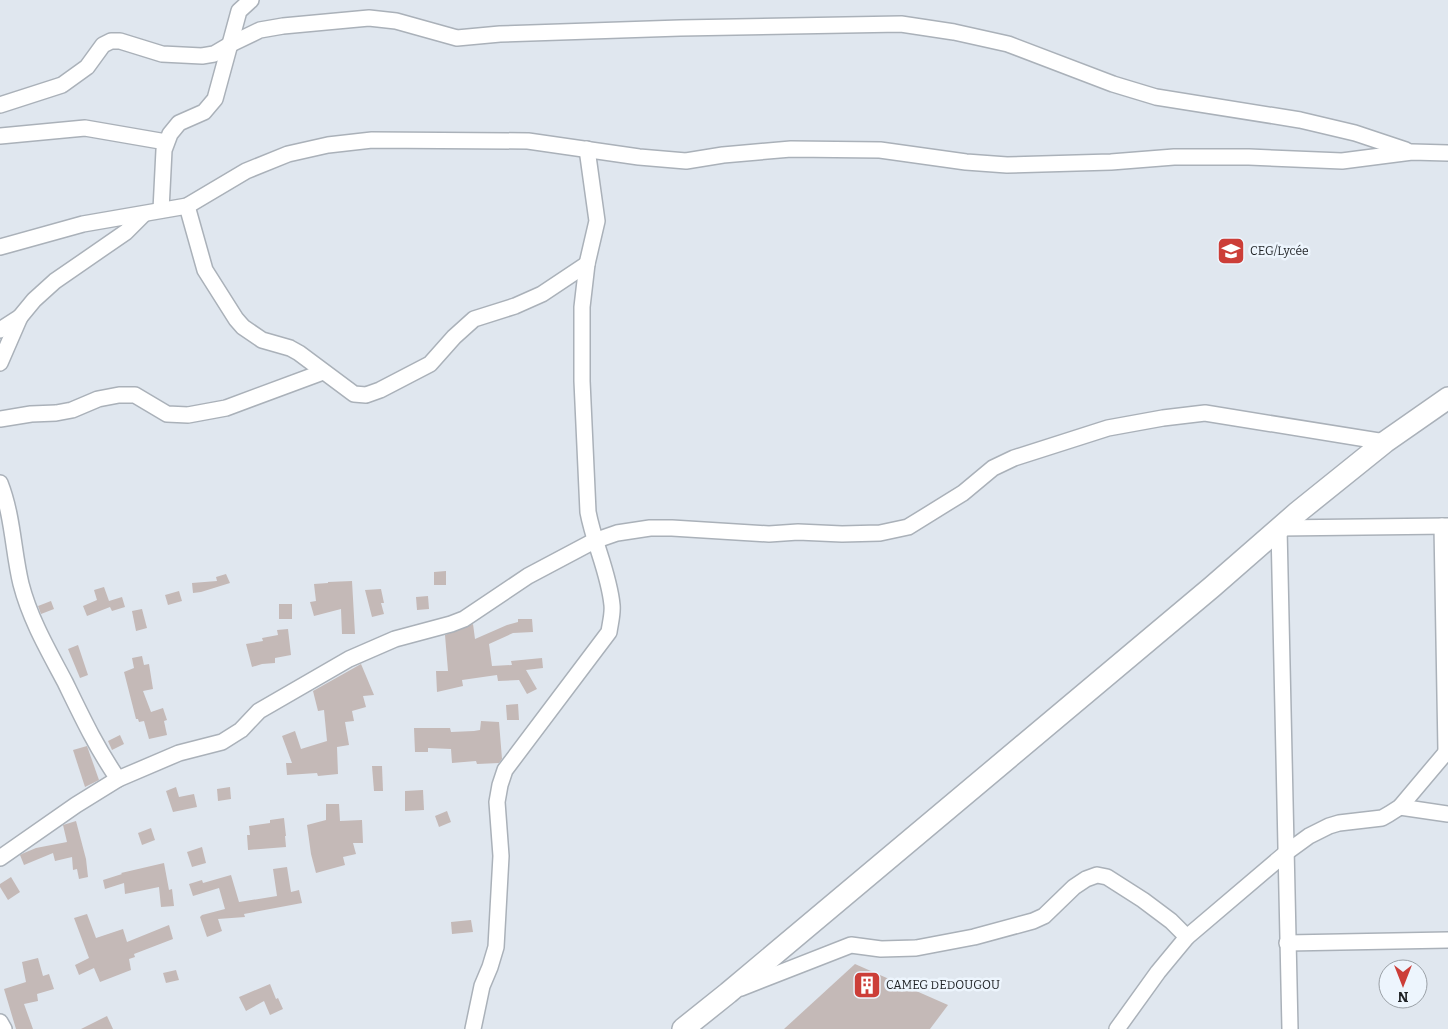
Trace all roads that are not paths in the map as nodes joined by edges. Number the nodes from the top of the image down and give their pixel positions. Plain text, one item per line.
1 (251, 0) edge
2 (231, 44) junction
3 (0, 105) edge
4 (0, 136) edge
5 (166, 142) junction
6 (587, 149) junction
7 (1412, 152) junction
8 (1448, 153) edge
9 (187, 206) junction
10 (161, 210) junction
11 (144, 214) junction
12 (0, 246) edge
13 (587, 264) junction
14 (20, 318) junction
15 (0, 330) edge
16 (0, 363) edge
17 (323, 372) junction
18 (1448, 398) edge
19 (0, 419) edge
20 (1385, 442) junction
21 (0, 483) edge
22 (1445, 526) edge
23 (1279, 528) junction
24 (594, 541) junction
25 (1447, 750) edge
26 (118, 779) junction
27 (1400, 806) junction
28 (1448, 814) edge
29 (1286, 852) junction
30 (0, 858) edge
31 (1187, 937) junction
32 (1448, 940) edge
33 (1287, 943) junction
34 (728, 993) junction
35 (0, 1022) edge
36 (4, 1029) edge
37 (473, 1029) edge
38 (682, 1029) edge
39 (1117, 1029) edge
40 (1290, 1029) edge

1 - 2 street
2 - 3 street
2 - 5 street
2 - 7 street
4 - 5 street
5 - 10 street
6 - 7 street
6 - 9 street
6 - 13 street
7 - 8 street
9 - 10 street
9 - 17 street
10 - 11 street
11 - 12 street
11 - 14 street
13 - 17 street
13 - 24 street
14 - 15 street
14 - 16 street
17 - 19 street
18 - 20 main road
20 - 23 main road
20 - 24 street
21 - 26 street
22 - 23 street
22 - 25 street
23 - 29 street
23 - 34 main road
24 - 26 street
24 - 37 street
25 - 27 street
26 - 30 street
27 - 28 street
27 - 29 street
29 - 31 street
29 - 33 street
31 - 34 street
31 - 39 street
32 - 33 street
33 - 40 street
34 - 38 main road
35 - 36 street

